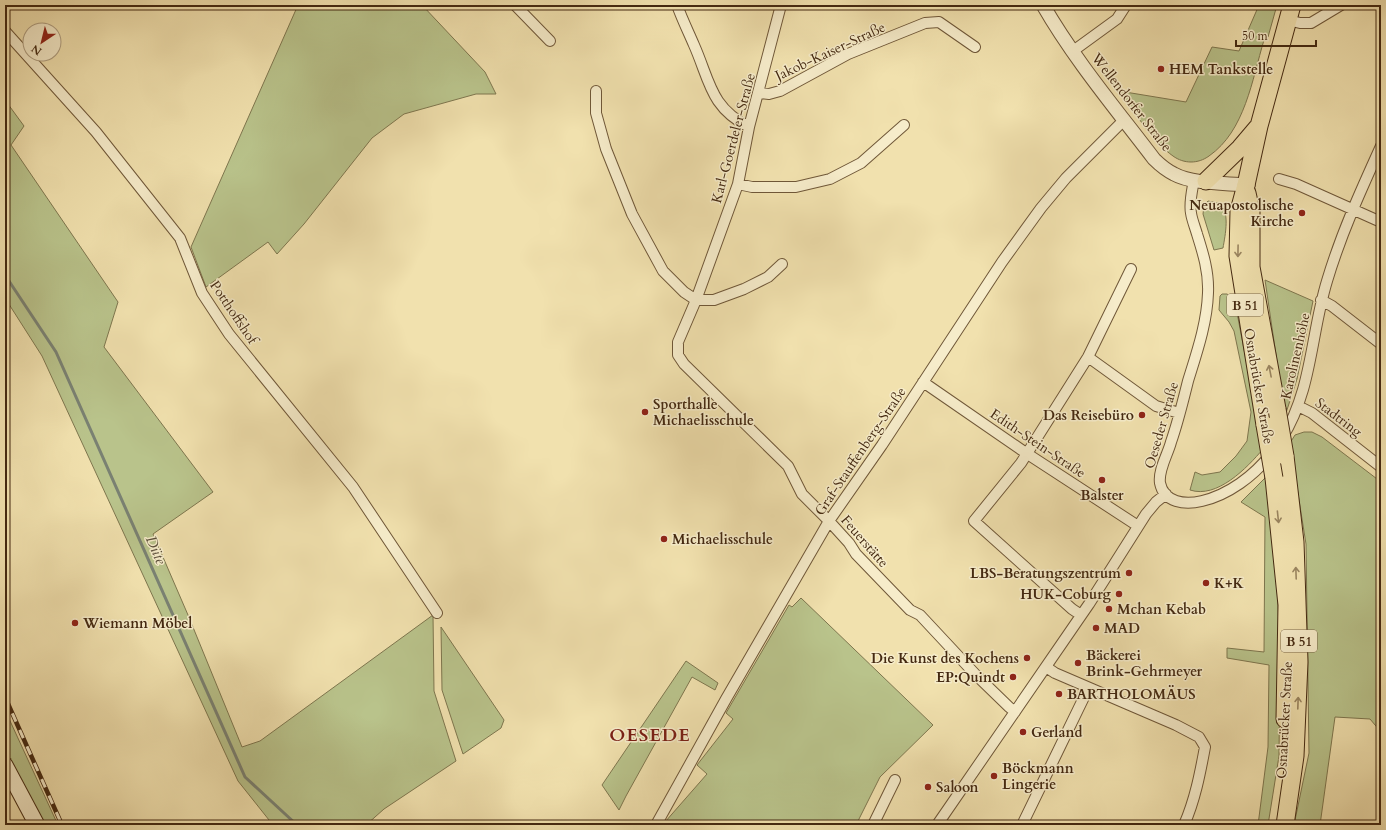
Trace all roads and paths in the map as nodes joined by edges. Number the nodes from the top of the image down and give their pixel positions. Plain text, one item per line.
1 (515, 5) edge
2 (677, 5) edge
3 (782, 5) edge
4 (1043, 5) edge
5 (1126, 5) edge
6 (1341, 5) edge
7 (1290, 13) edge
8 (5, 31) edge
9 (550, 41) dead end
10 (975, 47) dead end
11 (1073, 51) junction
12 (596, 91) dead end
13 (759, 93) junction
14 (1124, 120) junction
15 (904, 125) dead end
16 (1259, 126) junction
17 (749, 127) junction
18 (1381, 146) edge
19 (1279, 180) dead end
20 (1200, 181) junction
21 (738, 184) junction
22 (1246, 185) junction
23 (1352, 210) junction
24 (1381, 222) edge
25 (782, 264) dead end
26 (1132, 269) dead end
27 (696, 300) junction
28 (1321, 300) junction
29 (678, 342) joint
30 (1381, 344) edge
31 (1088, 357) junction
32 (923, 382) junction
33 (1298, 406) junction
34 (1179, 413) junction
35 (1026, 453) junction
36 (1381, 467) edge
37 (1166, 494) junction
38 (829, 521) junction
39 (1138, 526) junction
40 (437, 613) dead end
41 (1081, 615) junction
42 (1046, 667) junction
43 (1088, 689) junction
44 (1015, 712) junction
45 (5, 765) edge
46 (895, 780) dead end
47 (37, 825) edge
48 (656, 825) edge
49 (873, 825) edge
50 (937, 825) edge
51 (1022, 825) edge
52 (1184, 825) edge
53 (1274, 825) edge
54 (1285, 825) edge

1 - 9 street
2 - 17 street
3 - 13 street, Karl-Goerdeler-Straße
4 - 11 street, Wellendorfer Straße
5 - 11 street
6 - 7 street
7 - 16 main road, B 51
8 - 40 street, Potthoffshof
10 - 13 street, Jakob-Kaiser-Straße
11 - 14 street, Wellendorfer Straße
12 - 27 street
13 - 17 street, Karl-Goerdeler-Straße
14 - 20 street, Wellendorfer Straße
14 - 32 street, Graf-Stauffenberg-Straße
15 - 21 street
16 - 20 main road
16 - 22 main road, B 51
17 - 21 street, Karl-Goerdeler-Straße
18 - 23 street, Karolinenhöhe
19 - 23 street
20 - 22 street, Wellendorfer Straße
20 - 34 street, Oeseder Straße
21 - 27 street, Karl-Goerdeler-Straße
22 -> 53 main road, Osnabrücker Straße / B 51, bridge
54 -> 22 main road, Osnabrücker Straße / B 51, bridge
23 - 24 street
23 - 28 street, Karolinenhöhe
25 - 27 street
26 - 31 street
27 - 29 street, Karl-Goerdeler-Straße
28 - 30 street
28 - 33 street, Karolinenhöhe
29 - 38 street, Feuerstätte
31 - 34 street
31 - 35 street
32 - 35 street, Edith-Stein-Straße
32 - 38 street, Graf-Stauffenberg-Straße
33 - 36 street, Stadtring
33 - 37 street, Karolinenhöhe
34 - 37 street, Oeseder Straße
35 - 39 street, Edith-Stein-Straße
35 - 41 street
37 - 39 street
38 - 44 street, Feuerstätte
38 - 48 street, Graf-Stauffenberg-Straße
39 - 41 street
41 - 42 street
42 - 43 street
42 - 44 street
43 - 51 street
43 - 52 street
44 - 50 street
45 - 47 main road
46 - 49 street

